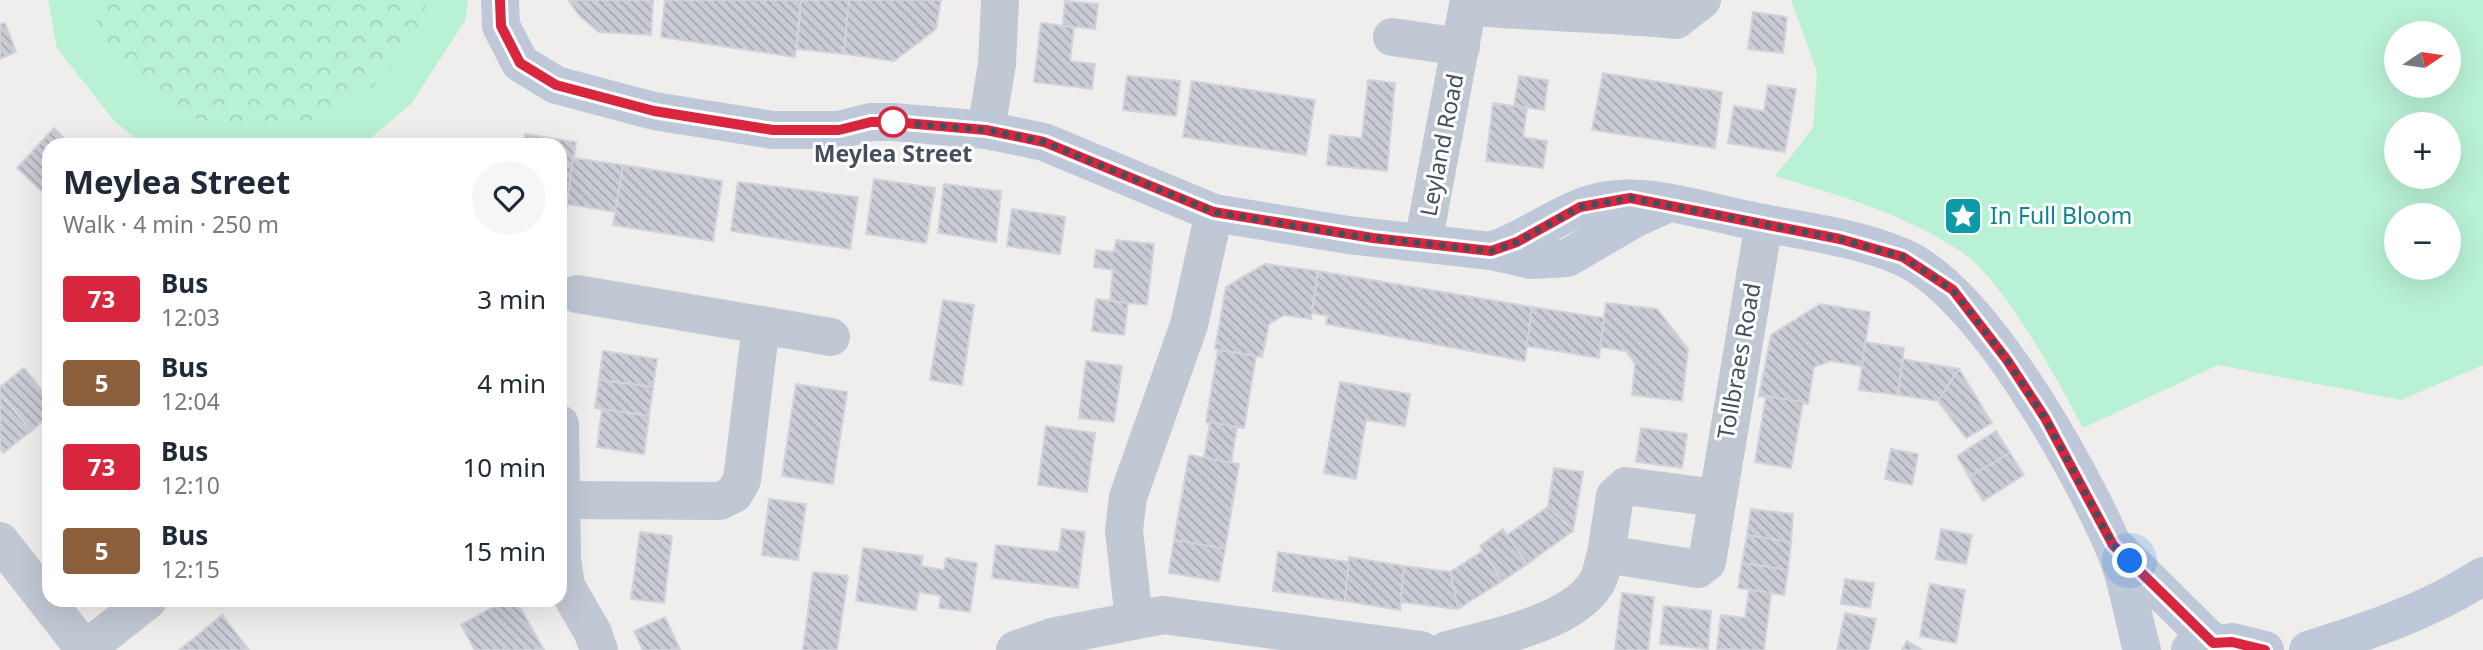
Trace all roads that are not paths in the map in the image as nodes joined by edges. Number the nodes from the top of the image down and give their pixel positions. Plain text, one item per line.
1 (500, 0) edge
2 (1000, 0) edge
3 (1702, 0) edge
4 (1469, 3) edge
5 (1392, 37) dead end
6 (1461, 47) junction
7 (986, 130) junction
8 (1214, 212) junction
9 (1764, 223) junction
10 (1423, 243) junction
11 (577, 294) dead end
12 (761, 325) junction
13 (831, 337) dead end
14 (1716, 498) junction
15 (567, 500) edge
16 (0, 541) edge
17 (2113, 545) junction
18 (1606, 554) junction
19 (2483, 576) edge
20 (567, 588) edge
21 (42, 595) edge
22 (2446, 600) junction
23 (51, 607) edge
24 (139, 607) edge
25 (1134, 620) junction
26 (2201, 647) edge
27 (85, 650) edge
28 (599, 650) edge
29 (1015, 650) edge
30 (1421, 650) edge
31 (1447, 650) edge
32 (2142, 650) edge
33 (2265, 650) edge
34 (2308, 650) edge
35 (2395, 650) edge

1 - 7 street, Leyland Road
2 - 7 street
3 - 4 street, Leyland Road
4 - 6 street, Leyland Road
5 - 6 street, Leyland Road
6 - 10 street, Leyland Road
7 - 8 street, Leyland Road
8 - 10 street, Leyland Road
8 - 25 street
9 - 10 street, Leyland Road
9 - 14 street, Tollbraes Road
9 - 17 street, Leyland Road
11 - 12 street
12 - 13 street
12 - 15 street
14 - 18 street
14 - 18 street, Tollbraes Road
16 - 21 street
17 - 26 street, Leyland Road
17 - 32 street, Leyland Road
18 - 31 street
19 - 22 street
20 - 28 street
22 - 34 street
22 - 35 street
23 - 27 street
24 - 27 street
25 - 29 street
25 - 30 street
26 - 33 street

